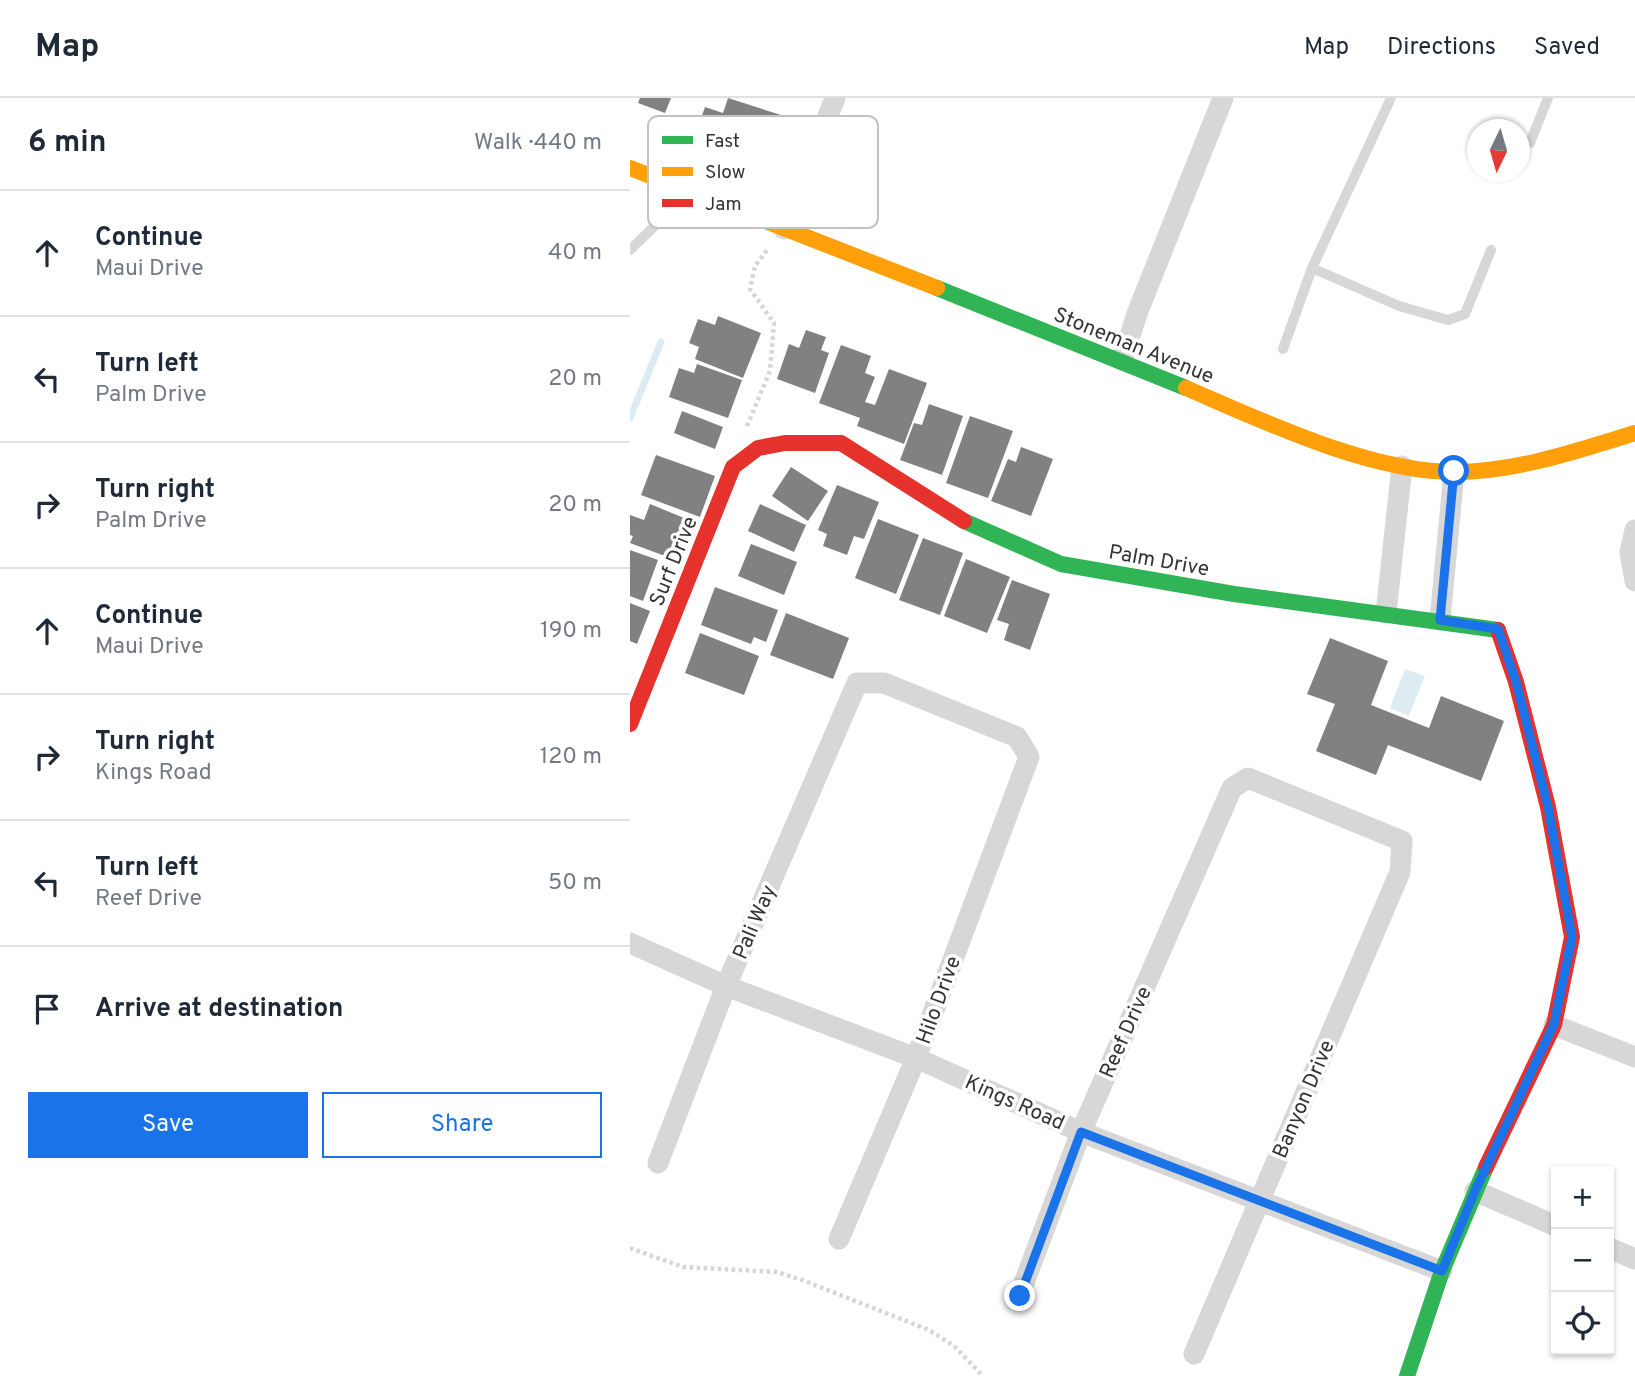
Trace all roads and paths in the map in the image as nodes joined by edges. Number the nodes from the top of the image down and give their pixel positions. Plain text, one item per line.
1 (835, 98) edge
2 (1223, 98) edge
3 (1391, 98) edge
4 (1548, 98) edge
5 (828, 116) edge
6 (1530, 143) dead end
7 (630, 168) edge
8 (648, 175) edge
9 (653, 228) edge
10 (783, 229) joint
11 (630, 250) edge
12 (1491, 250) dead end
13 (1312, 268) junction
14 (1283, 349) dead end
15 (1122, 360) junction
16 (1635, 433) edge
17 (785, 443) joint
18 (758, 448) junction
19 (1402, 466) junction
20 (1454, 471) junction
21 (1634, 531) edge
22 (1635, 581) edge
23 (1386, 614) junction
24 (1440, 620) junction
25 (630, 724) edge
26 (1029, 757) joint
27 (1402, 841) joint
28 (630, 943) edge
29 (726, 986) junction
30 (1554, 1024) junction
31 (1635, 1057) edge
32 (916, 1058) junction
33 (1081, 1132) junction
34 (658, 1163) dead end
35 (1475, 1191) junction
36 (1260, 1199) junction
37 (1551, 1224) edge
38 (839, 1239) dead end
39 (630, 1248) edge
40 (1614, 1250) edge
41 (1635, 1259) edge
42 (1442, 1271) junction
43 (1020, 1296) dead end
44 (1194, 1354) dead end
45 (1412, 1374) edge
46 (983, 1376) edge

1 - 5 street
2 - 15 street
3 - 13 lane
4 - 6 lane
7 - 8 street, Stoneman Avenue
9 - 11 lane
10 - 15 street, Stoneman Avenue
10 - 18 path
12 - 13 lane
13 - 14 lane
15 - 19 street, Stoneman Avenue
16 - 20 street, Stoneman Avenue
17 - 18 street, Surf Drive
17 - 23 street, Palm Drive
18 - 25 street, Surf Drive
19 - 20 street, Stoneman Avenue
19 - 23 street
20 - 24 street
21 - 22 street
23 - 24 street, Palm Drive
24 - 30 street, Palm Drive
26 - 29 street, Pali Way
26 - 32 street, Hilo Drive
27 - 33 street, Reef Drive
27 - 36 street, Banyon Drive
28 - 29 street, Kings Road
29 - 32 street, Kings Road
29 - 34 street, Pali Way
30 - 31 street
30 - 35 street
32 - 33 street, Kings Road
32 - 38 street, Hilo Drive
33 - 36 street, Kings Road
33 - 43 street, Reef Drive
35 - 37 street
35 - 42 street
36 - 42 street, Kings Road
36 - 44 street, Banyon Drive
39 - 46 path
40 - 41 street
42 - 45 street

